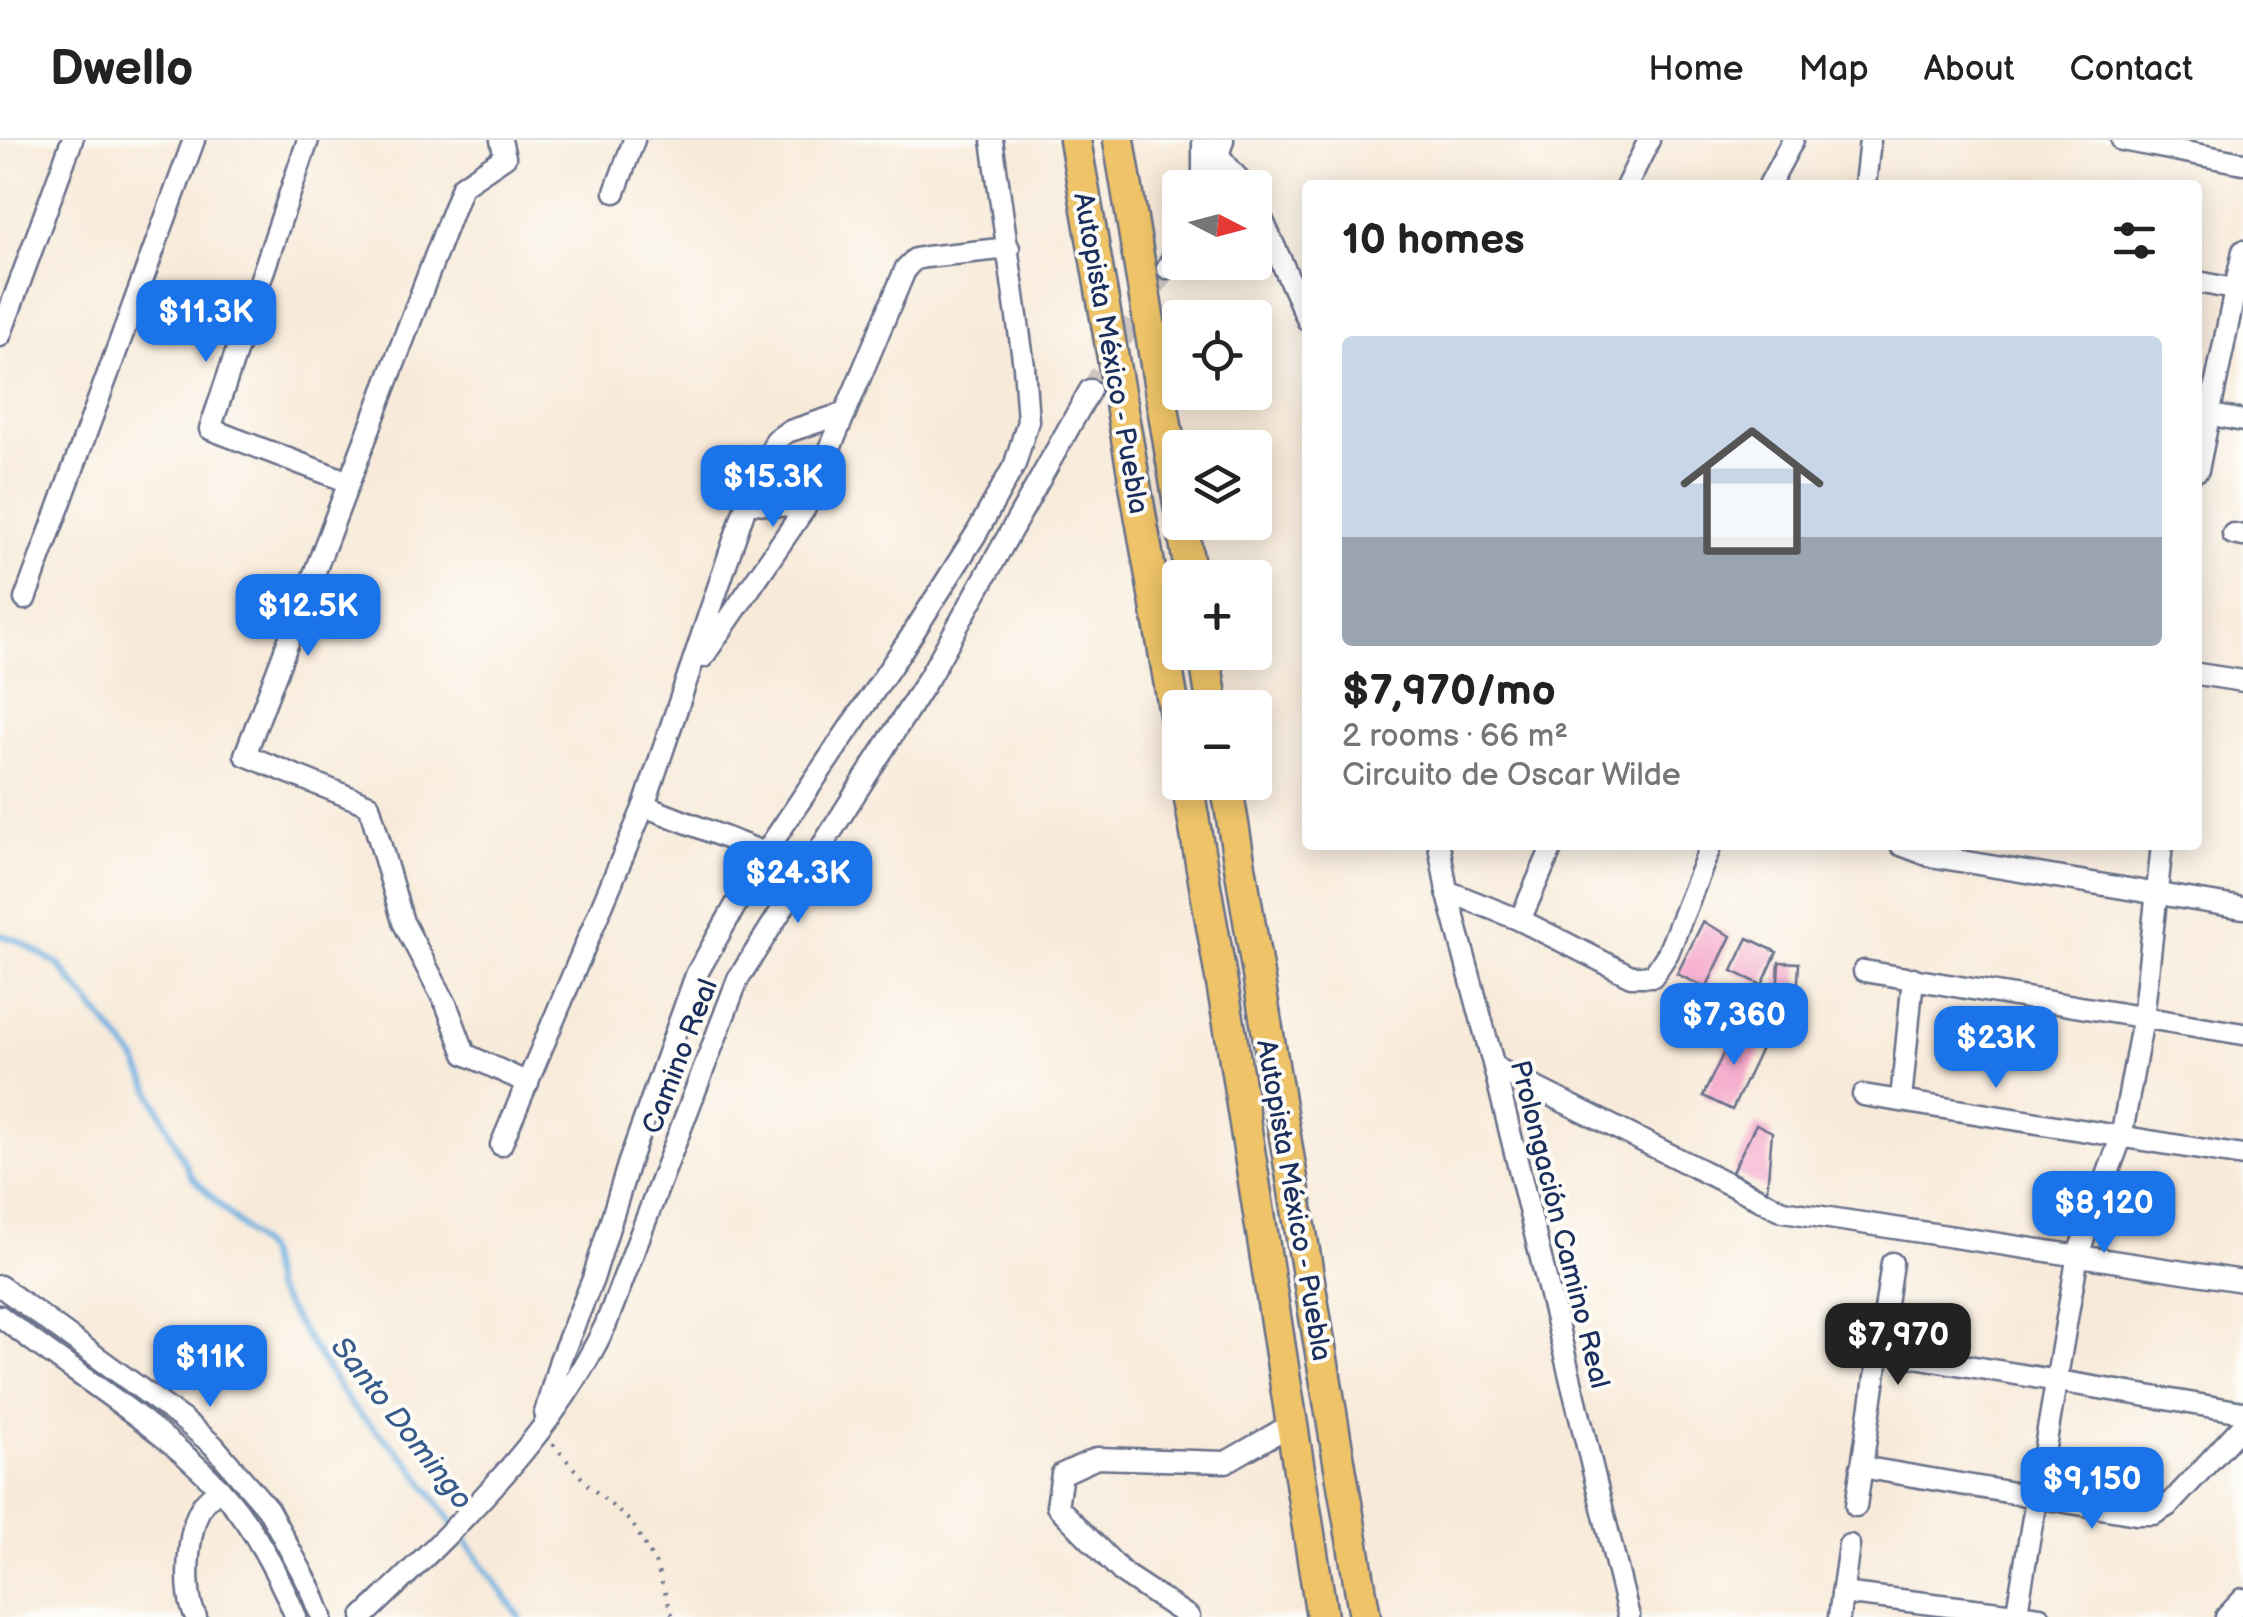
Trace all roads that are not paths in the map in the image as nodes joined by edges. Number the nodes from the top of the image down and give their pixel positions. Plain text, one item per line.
1 (72, 140) edge
2 (193, 140) edge
3 (308, 140) edge
4 (634, 140) edge
5 (992, 140) edge
6 (1076, 140) edge
7 (1119, 140) edge
8 (1649, 140) edge
9 (1793, 140) edge
10 (1870, 140) edge
11 (2122, 140) edge
12 (1212, 147) edge
13 (503, 148) edge
14 (2243, 163) edge
15 (1231, 170) edge
16 (1629, 180) edge
17 (1772, 180) edge
18 (1866, 180) edge
19 (615, 192) dead end
20 (1272, 241) edge
21 (1009, 248) junction
22 (2243, 251) edge
23 (2202, 283) edge
24 (2239, 290) edge
25 (1302, 309) edge
26 (4, 313) edge
27 (0, 336) edge
28 (1090, 390) tunnel mouth
29 (845, 413) junction
30 (2203, 413) edge
31 (2243, 421) edge
32 (1167, 430) edge
33 (349, 482) junction
34 (747, 502) junction
35 (805, 508) junction
36 (25, 599) dead end
37 (2202, 675) edge
38 (687, 680) junction
39 (2243, 680) edge
40 (1171, 690) edge
41 (1190, 800) edge
42 (1229, 800) edge
43 (644, 806) junction
44 (1440, 850) edge
45 (1551, 850) edge
46 (1709, 850) edge
47 (2161, 850) edge
48 (1931, 851) edge
49 (765, 853) junction
50 (1447, 891) junction
51 (2155, 894) junction
52 (2243, 908) edge
53 (1520, 920) junction
54 (1864, 970) dead end
55 (1913, 978) junction
56 (2144, 1019) junction
57 (2243, 1034) edge
58 (1494, 1067) junction
59 (528, 1083) junction
60 (1863, 1094) dead end
61 (1901, 1100) junction
62 (2120, 1138) junction
63 (502, 1145) dead end
64 (2243, 1156) edge
65 (2078, 1254) junction
66 (1892, 1264) dead end
67 (2243, 1281) edge
68 (0, 1286) edge
69 (0, 1316) edge
70 (1879, 1352) junction
71 (2056, 1382) junction
72 (2243, 1412) edge
73 (1292, 1424) junction
74 (2243, 1425) edge
75 (540, 1429) junction
76 (1860, 1467) junction
77 (220, 1489) junction
78 (2035, 1497) junction
79 (1856, 1506) dead end
80 (1849, 1545) dead end
81 (1842, 1593) junction
82 (2243, 1599) edge
83 (2016, 1615) edge
84 (196, 1617) edge
85 (296, 1617) edge
86 (322, 1617) edge
87 (364, 1617) edge
88 (1189, 1617) edge
89 (1322, 1617) edge
90 (1365, 1617) edge
91 (1629, 1617) edge
92 (1839, 1617) edge
93 (2040, 1617) edge
94 (2226, 1617) edge

1 - 26 street
2 - 36 street
3 - 33 street
4 - 19 street
5 - 21 street
6 - 40 highway, Autopista México - Puebla
7 - 32 highway, Autopista México - Puebla
8 - 16 street
9 - 17 street
10 - 18 street
11 - 14 street
12 - 15 street
13 - 33 street
20 - 25 street
21 - 29 street
21 - 49 street
22 - 24 street
23 - 24 street
24 - 30 street
26 - 27 street
28 - 75 street, Camino Real
29 - 34 street
29 - 35 street
30 - 31 street
33 - 59 street
34 - 35 street
34 - 38 street
35 - 38 street
37 - 39 street
38 - 43 street
41 - 73 highway, Autopista México - Puebla
42 - 90 highway, Autopista México - Puebla
43 - 49 street
43 - 59 street
44 - 50 street, Prolongación Camino Real
45 - 53 street
46 - 53 street
47 - 51 street
48 - 51 street
49 - 75 street
50 - 53 street
50 - 58 street, Prolongación Camino Real
51 - 52 street
51 - 56 street
54 - 55 street
55 - 56 street
55 - 61 street
56 - 57 street
56 - 62 street
58 - 65 street
58 - 91 street, Prolongación Camino Real
59 - 63 street
60 - 61 street
61 - 62 street
62 - 64 street
62 - 65 street
65 - 67 street
65 - 71 street
66 - 70 street
68 - 86 street
69 - 77 street
70 - 71 street
70 - 76 street
71 - 72 street
71 - 78 street
73 - 88 street
73 - 89 highway, Autopista México - Puebla
74 - 78 street
75 - 87 street, Camino Real
76 - 78 street
76 - 79 street
77 - 84 street
77 - 85 street
78 - 83 street
80 - 81 street
81 - 83 street
81 - 92 street
82 - 94 street
83 - 93 street

